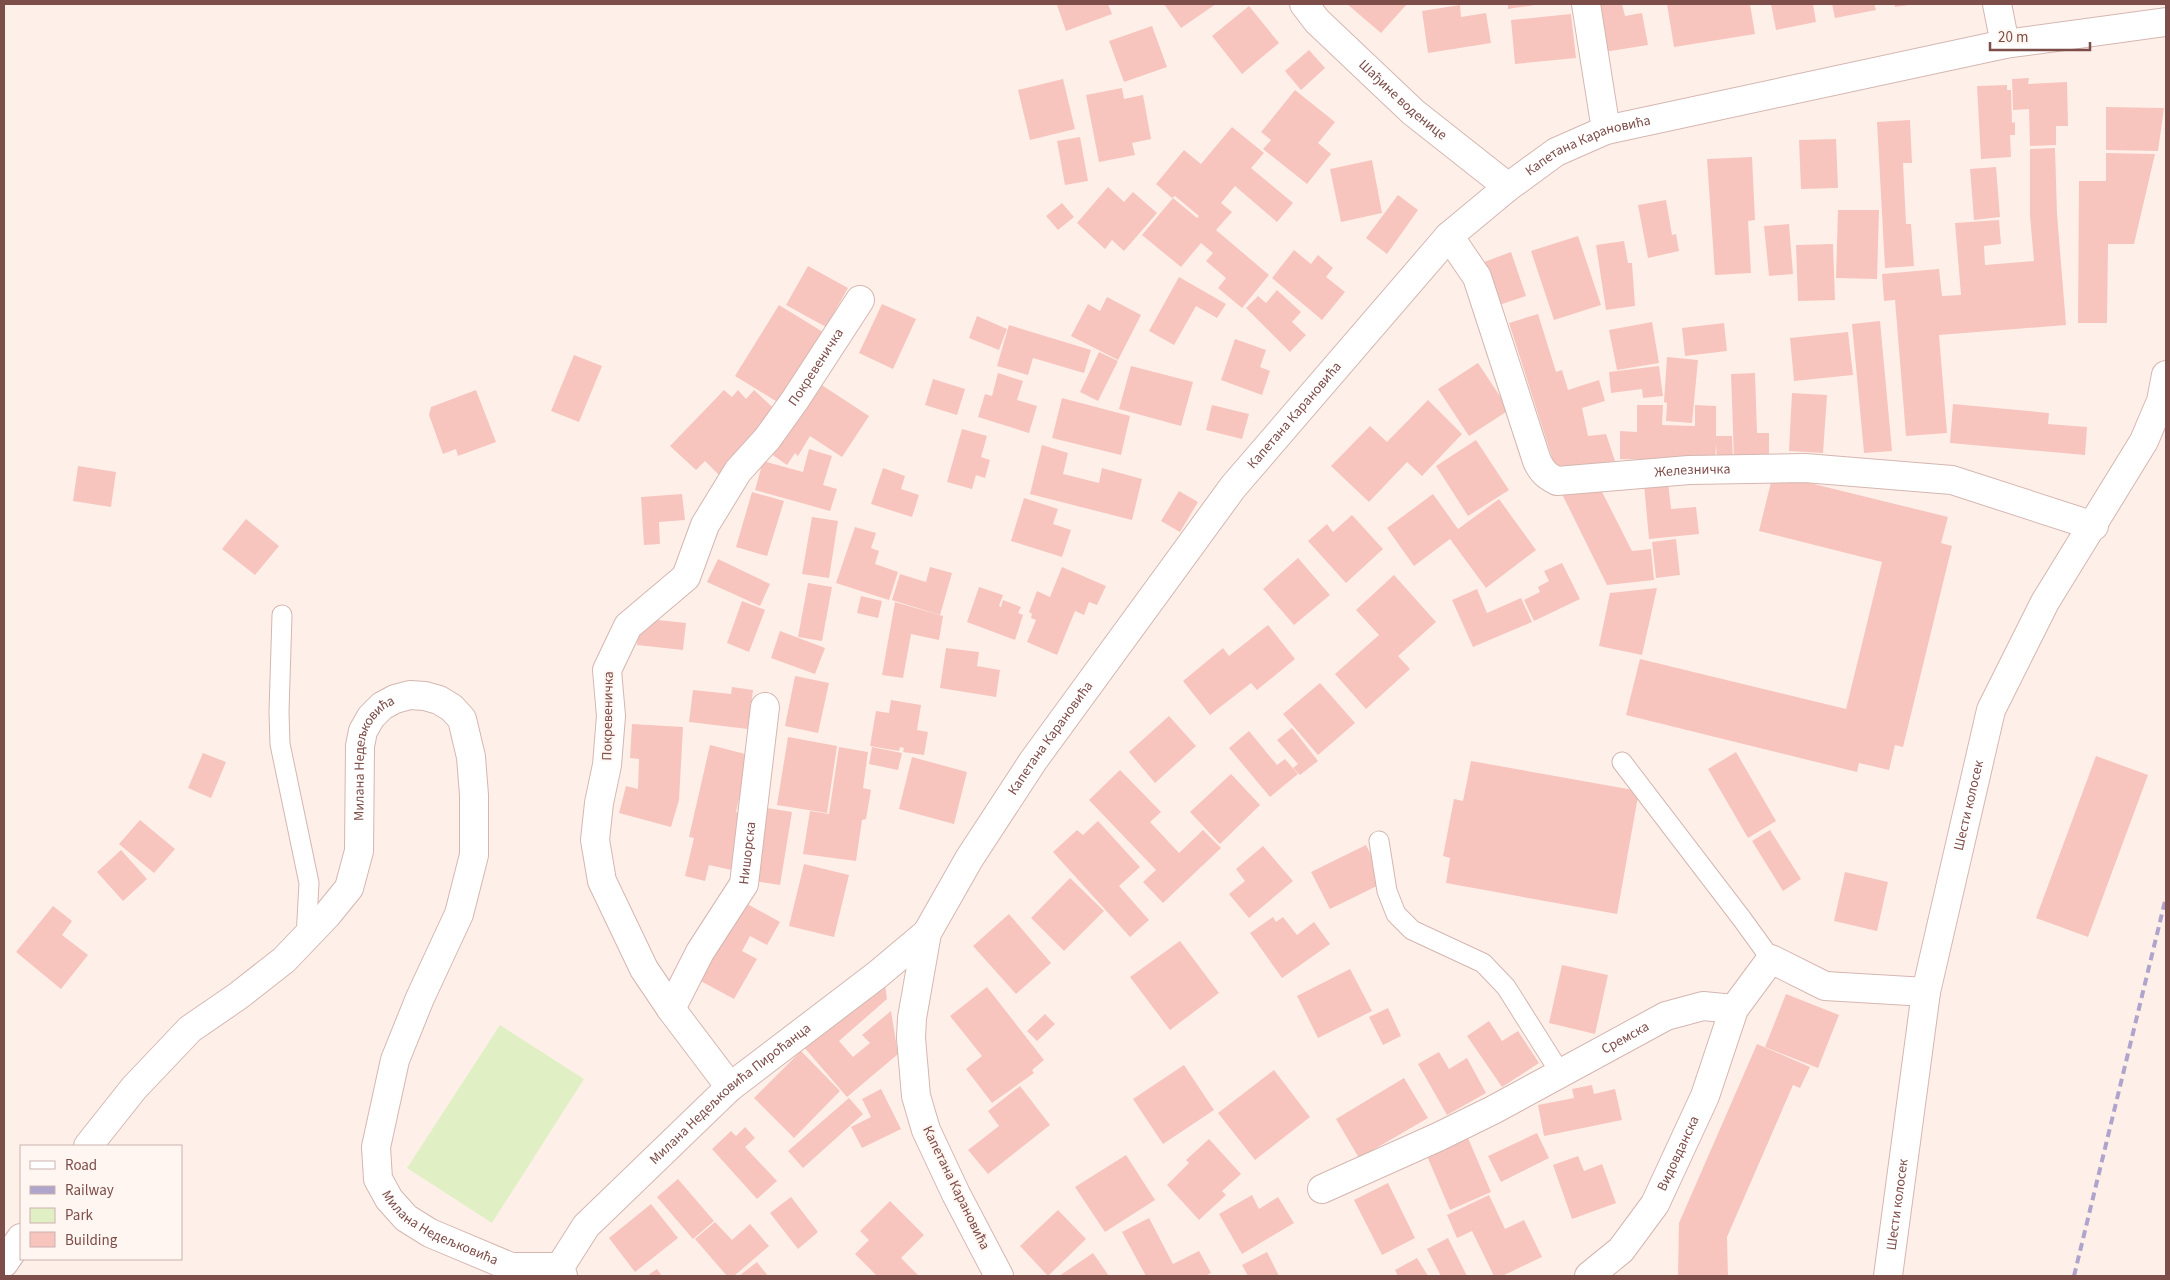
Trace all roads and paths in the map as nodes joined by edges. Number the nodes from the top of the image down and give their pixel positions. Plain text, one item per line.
1 (1304, 4) edge
2 (1586, 4) edge
3 (1997, 4) edge
4 (2166, 22) edge
5 (2005, 44) junction
6 (1606, 130) junction
7 (1508, 187) junction
8 (1449, 236) junction
9 (860, 300) dead end
10 (2166, 375) edge
11 (2094, 526) junction
12 (282, 615) dead end
13 (765, 707) dead end
14 (1622, 762) dead end
15 (1379, 841) dead end
16 (927, 933) junction
17 (306, 937) junction
18 (1771, 959) junction
19 (1926, 992) junction
20 (671, 1009) junction
21 (1734, 1010) junction
22 (1561, 1074) junction
23 (730, 1086) junction
24 (89, 1145) edge
25 (1322, 1189) dead end
26 (20, 1239) edge
27 (4, 1263) edge
28 (561, 1272) edge
29 (999, 1276) edge
30 (1589, 1276) edge
31 (1888, 1276) edge

1 - 7 street, Шађине воденице
2 - 6 street
3 - 5 street
4 - 5 street, Капетана Карановића
5 - 6 street, Капетана Карановића
6 - 7 street, Капетана Карановића
7 - 8 street, Капетана Карановића
8 - 11 street, Железничка
8 - 16 street, Капетана Карановића
9 - 20 street, Покревеничка
10 - 11 street, Шести колосек
11 - 19 street, Шести колосек
12 - 17 lane
13 - 20 street, Нишорска
14 - 18 lane
15 - 22 lane
16 - 23 street, Милана Недељковића Пироћанца
16 - 29 street, Капетана Карановића
17 - 24 street, Милана Недељковића
17 - 28 street, Милана Недељковића
18 - 19 street
18 - 21 street
19 - 31 street, Шести колосек
20 - 23 street, Покревеничка
21 - 22 street, Сремска
21 - 30 street, Видовданска
22 - 25 street, Сремска
23 - 28 street, Милана Недељковића Пироћанца
26 - 27 street

